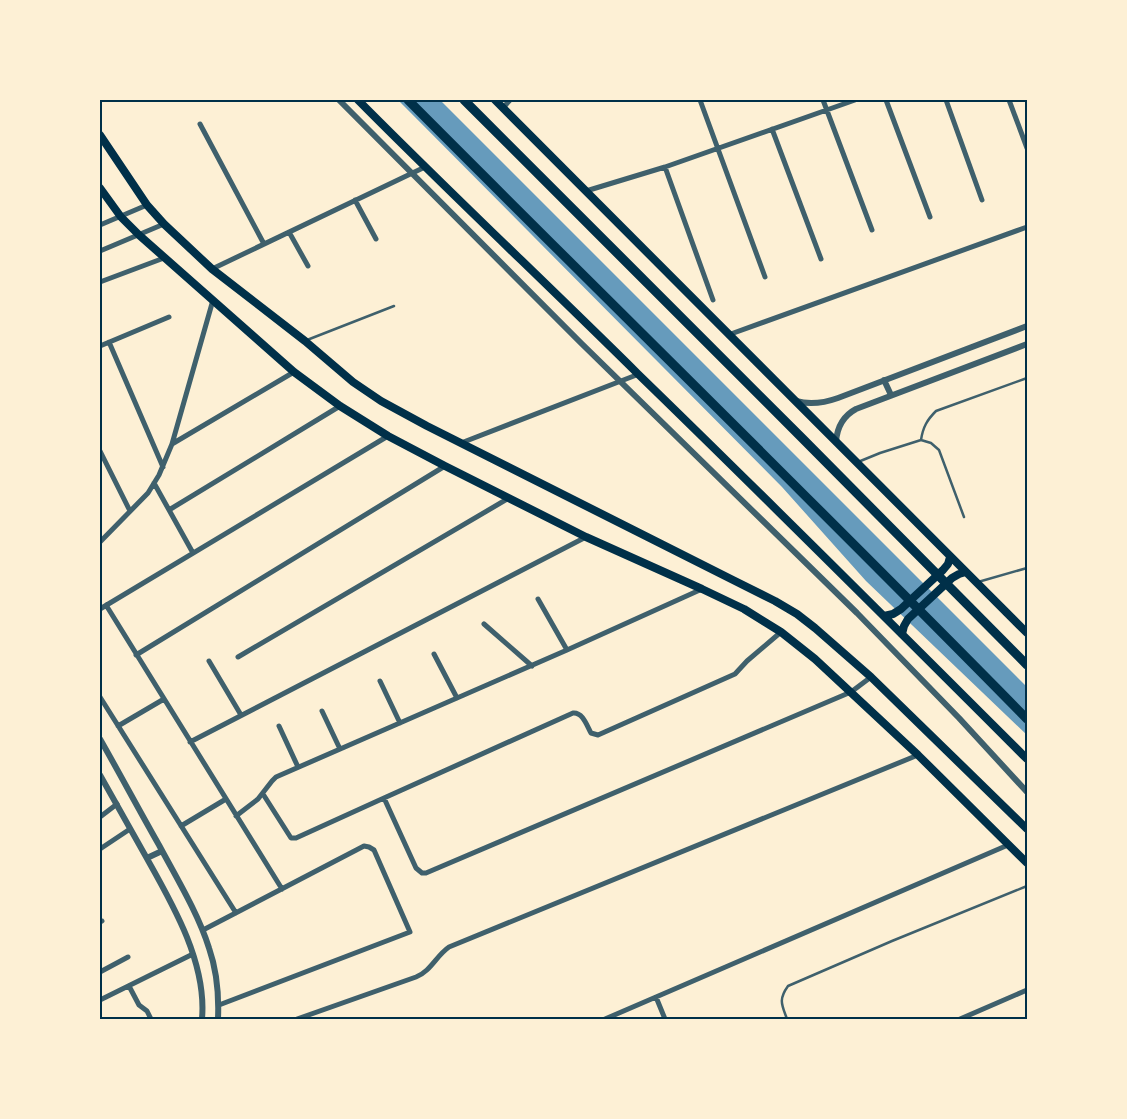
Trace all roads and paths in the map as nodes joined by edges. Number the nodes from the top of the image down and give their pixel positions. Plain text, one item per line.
1 (339, 100) edge
2 (358, 100) edge
3 (408, 100) edge
4 (464, 100) edge
5 (495, 100) edge
6 (510, 100) edge
7 (700, 100) edge
8 (823, 100) edge
9 (855, 100) edge
10 (886, 100) edge
11 (946, 100) edge
12 (1009, 100) edge
13 (503, 108) junction
14 (827, 110) junction
15 (200, 124) dead end
16 (772, 129) junction
17 (100, 135) edge
18 (718, 148) junction
19 (1027, 148) edge
20 (425, 167) junction
21 (665, 167) junction
22 (412, 173) junction
23 (100, 188) edge
24 (586, 191) junction
25 (355, 200) junction
26 (982, 200) dead end
27 (147, 206) junction
28 (121, 217) junction
29 (930, 217) dead end
30 (164, 224) junction
31 (100, 225) edge
32 (1027, 227) edge
33 (872, 230) dead end
34 (289, 232) junction
35 (139, 235) junction
36 (376, 239) dead end
37 (264, 244) junction
38 (100, 251) edge
39 (164, 258) junction
40 (821, 259) dead end
41 (308, 266) dead end
42 (212, 269) junction
43 (765, 277) dead end
44 (100, 282) edge
45 (213, 300) junction
46 (713, 300) dead end
47 (394, 306) dead end
48 (169, 317) dead end
49 (1027, 326) edge
50 (728, 334) junction
51 (305, 341) junction
52 (109, 342) junction
53 (1027, 344) edge
54 (100, 346) edge
55 (294, 372) junction
56 (639, 374) junction
57 (1027, 378) edge
58 (884, 380) junction
59 (621, 381) junction
60 (891, 395) junction
61 (796, 402) junction
62 (340, 406) junction
63 (388, 436) junction
64 (921, 440) junction
65 (836, 442) junction
66 (460, 443) junction
67 (172, 444) junction
68 (100, 451) edge
69 (102, 462) edge
70 (857, 462) junction
71 (444, 466) junction
72 (163, 467) junction
73 (154, 483) junction
74 (510, 498) junction
75 (169, 510) junction
76 (130, 511) junction
77 (964, 517) dead end
78 (586, 537) junction
79 (100, 542) edge
80 (193, 553) junction
81 (950, 557) junction
82 (1027, 568) edge
83 (966, 572) junction
84 (976, 582) junction
85 (702, 589) junction
86 (538, 599) dead end
87 (106, 605) junction
88 (100, 609) edge
89 (884, 616) junction
90 (484, 624) dead end
91 (781, 632) junction
92 (1027, 633) edge
93 (902, 634) junction
94 (567, 650) junction
95 (434, 654) dead end
96 (136, 655) junction
97 (238, 657) dead end
98 (209, 661) dead end
99 (1027, 665) edge
100 (532, 666) junction
101 (871, 678) junction
102 (380, 682) dead end
103 (850, 692) junction
104 (100, 697) edge
105 (457, 698) junction
106 (164, 699) junction
107 (322, 711) dead end
108 (241, 715) junction
109 (1027, 719) edge
110 (400, 723) junction
111 (118, 726) junction
112 (279, 726) dead end
113 (100, 739) edge
114 (190, 742) junction
115 (340, 749) junction
116 (918, 755) junction
117 (1027, 759) edge
118 (298, 767) junction
119 (100, 775) edge
120 (1027, 792) edge
121 (263, 794) junction
122 (384, 798) junction
123 (226, 799) junction
124 (117, 804) junction
125 (1027, 815) edge
126 (236, 816) junction
127 (100, 817) edge
128 (1020, 822) junction
129 (181, 826) junction
130 (130, 829) junction
131 (1027, 829) edge
132 (1008, 844) junction
133 (100, 849) edge
134 (162, 851) junction
135 (147, 858) junction
136 (1027, 863) edge
137 (1027, 886) edge
138 (282, 889) junction
139 (236, 913) junction
140 (203, 930) junction
141 (193, 954) junction
142 (128, 957) dead end
143 (100, 972) edge
144 (129, 986) junction
145 (1027, 990) edge
146 (656, 997) junction
147 (100, 1000) edge
148 (219, 1006) junction
149 (151, 1019) edge
150 (202, 1019) edge
151 (218, 1019) edge
152 (297, 1019) edge
153 (605, 1019) edge
154 (665, 1019) edge
155 (787, 1019) edge
156 (960, 1019) edge

1 - 22 street
2 - 20 main road
3 - 109 highway
4 - 99 highway
5 - 13 main road
6 - 13 street
7 - 18 street
8 - 14 street
9 - 14 street
10 - 29 street
11 - 26 street
12 - 19 street
13 - 24 main road
14 - 16 street
14 - 33 street
15 - 37 street
16 - 18 street
16 - 40 street
17 - 27 main road
18 - 21 street
18 - 43 street
20 - 22 street
20 - 56 main road
21 - 24 street
21 - 46 street
22 - 25 street
22 - 59 street
23 - 28 main road
24 - 50 main road
25 - 34 street
25 - 36 street
27 - 28 street
27 - 30 main road
28 - 31 street
28 - 35 main road
30 - 35 street
30 - 42 main road
32 - 50 street
34 - 37 street
34 - 41 street
35 - 38 street
35 - 39 main road
37 - 42 street
39 - 44 street
39 - 45 main road
42 - 51 main road
45 - 55 main road
45 - 67 street
47 - 51 lane
48 - 52 street
49 - 58 street
50 - 61 main road
51 - 66 main road
52 - 54 street
52 - 72 street
53 - 60 street
55 - 62 main road
55 - 67 street
56 - 59 street
56 - 89 main road
57 - 64 lane
58 - 60 street
58 - 61 street
59 - 66 street
59 - 120 street
60 - 65 street
61 - 65 main road
62 - 63 main road
62 - 75 street
63 - 71 main road
63 - 80 street
64 - 70 lane
64 - 77 lane
65 - 70 main road
66 - 101 main road
67 - 72 street
68 - 69 street
69 - 76 street
70 - 81 main road
71 - 74 main road
71 - 96 street
72 - 73 street
73 - 75 street
73 - 76 street
74 - 78 main road
74 - 97 street
75 - 80 street
76 - 79 street
78 - 85 main road
78 - 108 street
80 - 87 street
81 - 83 main road
81 - 89 main road
82 - 84 lane
83 - 84 main road
83 - 93 main road
84 - 92 main road
85 - 91 main road
85 - 94 street
86 - 94 street
87 - 88 street
87 - 96 street
89 - 93 main road
90 - 100 street
91 - 103 main road
91 - 122 street
93 - 117 main road
94 - 100 street
95 - 105 street
96 - 106 street
98 - 108 street
100 - 105 street
101 - 103 street
101 - 128 main road
102 - 110 street
103 - 116 main road
103 - 122 street
104 - 111 street
105 - 110 street
106 - 111 street
106 - 114 street
107 - 115 street
108 - 114 street
110 - 115 street
111 - 129 street
112 - 118 street
113 - 134 street
114 - 123 street
115 - 118 street
116 - 132 main road
116 - 152 street
118 - 121 street
119 - 124 street
121 - 122 street
121 - 126 street
123 - 126 street
123 - 129 street
124 - 127 street
124 - 130 street
125 - 128 main road
126 - 138 street
128 - 131 main road
129 - 139 street
130 - 133 street
130 - 135 street
132 - 136 main road
132 - 146 street
134 - 135 street
134 - 140 street
135 - 141 street
137 - 155 lane
138 - 139 street
138 - 148 street
139 - 140 street
140 - 148 street
141 - 144 street
141 - 150 street
142 - 143 street
144 - 147 street
144 - 149 street
145 - 156 street
146 - 153 street
146 - 154 street
148 - 151 street

